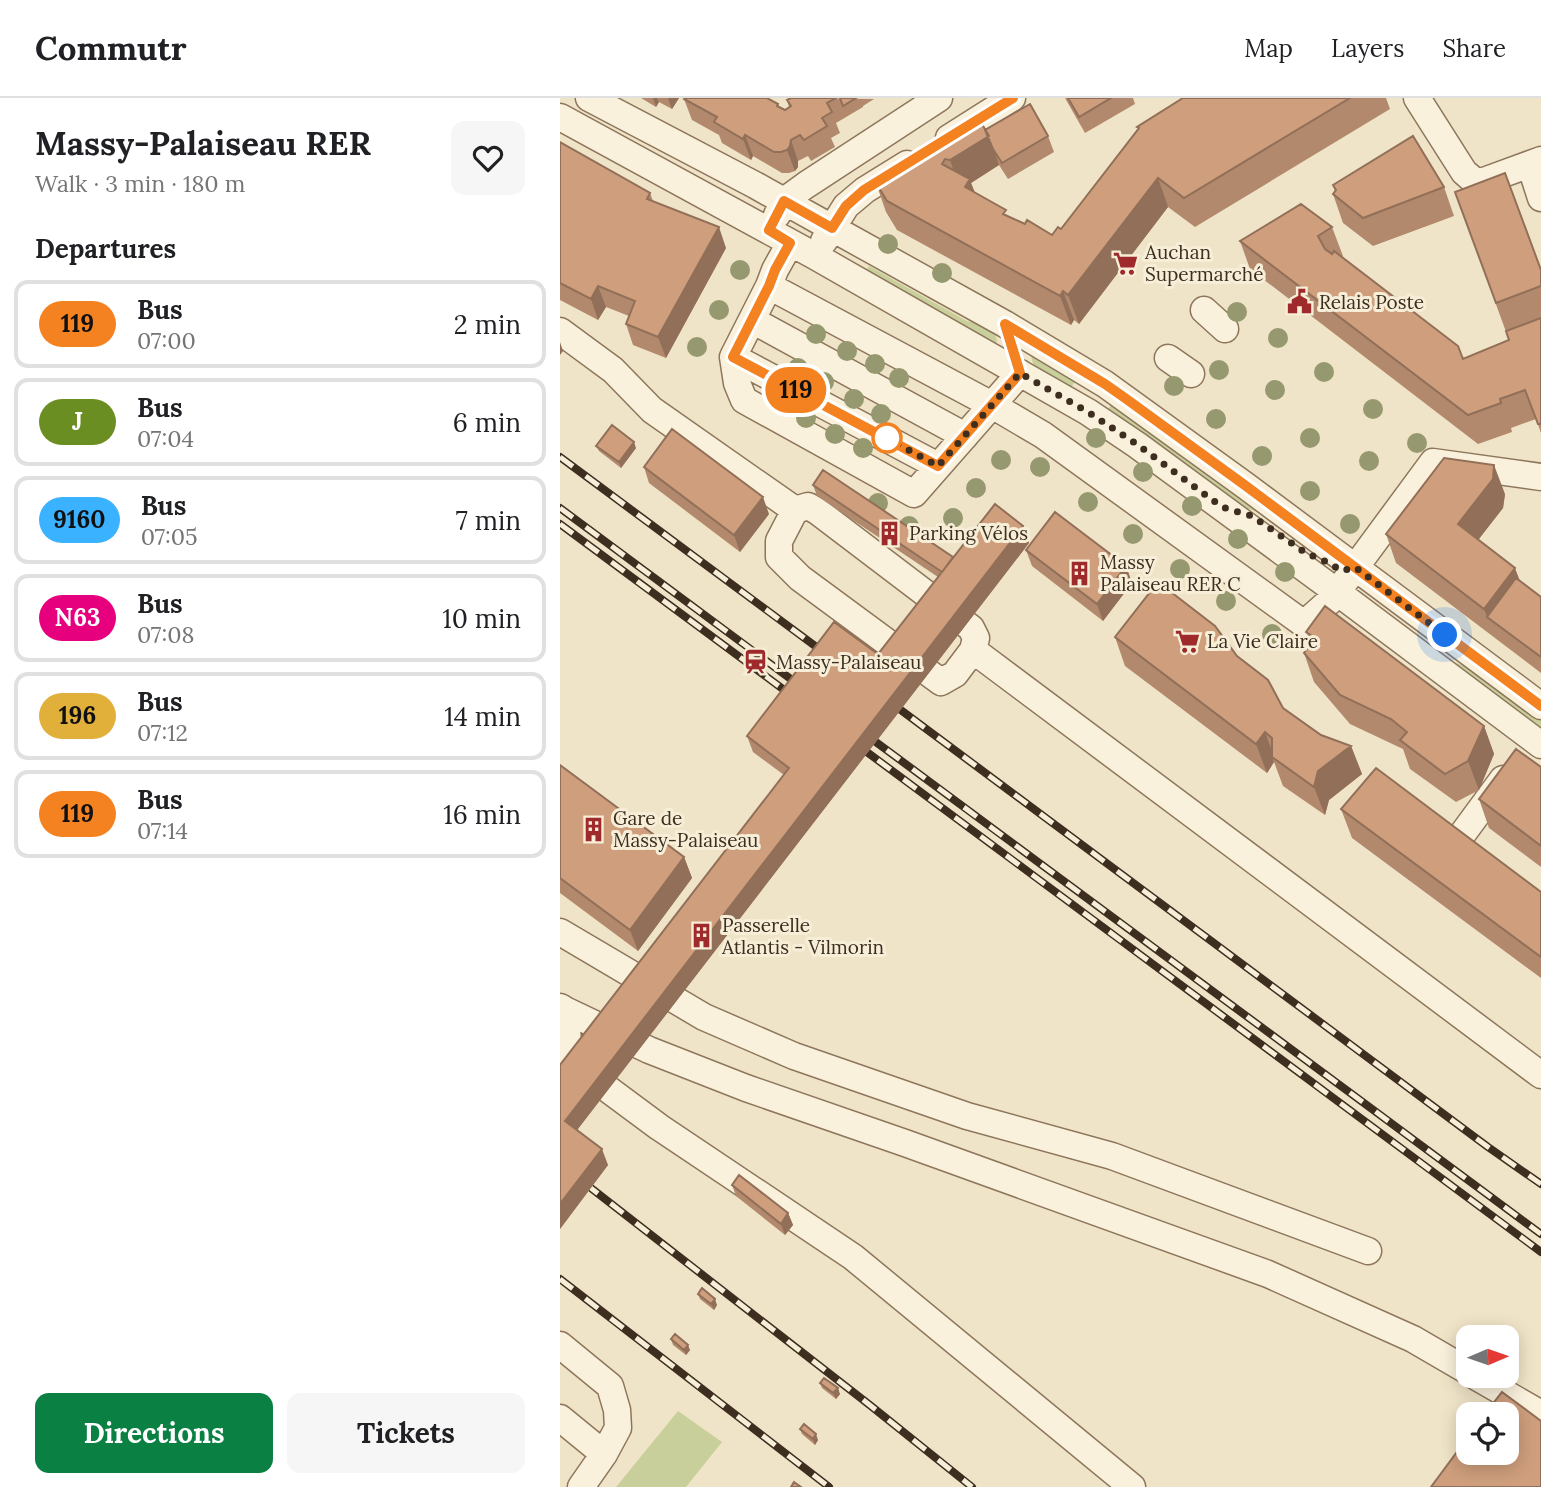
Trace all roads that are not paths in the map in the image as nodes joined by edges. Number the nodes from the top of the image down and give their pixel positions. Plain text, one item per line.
1 (589, 98) edge
2 (939, 98) edge
3 (1013, 98) edge
4 (1417, 98) edge
5 (560, 117) edge
6 (1536, 162) edge
7 (1541, 198) edge
8 (784, 201) junction
9 (832, 228) junction
10 (780, 236) junction
11 (815, 256) junction
12 (769, 286) junction
13 (1204, 310) dead end
14 (751, 320) junction
15 (1005, 324) junction
16 (1225, 329) dead end
17 (560, 331) edge
18 (733, 357) junction
19 (1168, 358) dead end
20 (1020, 373) junction
21 (1191, 374) dead end
22 (992, 405) junction
23 (965, 436) junction
24 (938, 466) junction
25 (1541, 477) edge
26 (1222, 507) junction
27 (796, 510) junction
28 (1355, 567) junction
29 (1337, 592) junction
30 (973, 650) junction
31 (1541, 706) edge
32 (1536, 741) edge
33 (1464, 832) edge
34 (560, 932) edge
35 (563, 1008) edge
36 (1541, 1075) edge
37 (1368, 1251) dead end
38 (560, 1345) edge
39 (1456, 1364) edge
40 (1496, 1388) edge
41 (1541, 1414) edge
42 (560, 1418) edge
43 (604, 1454) junction
44 (581, 1487) edge
45 (1132, 1487) edge

1 - 8 street
2 - 8 street
3 - 9 street
4 - 6 street
5 - 10 street
6 - 7 street
8 - 9 street
8 - 10 street
9 - 11 street
9 - 15 street
10 - 11 street
10 - 12 street
11 - 20 street
12 - 14 street
12 - 22 street
13 - 16 street
14 - 18 street
14 - 23 street
15 - 20 street
15 - 28 street
17 - 27 street
18 - 24 street
18 - 24 street
19 - 21 street
20 - 22 street
20 - 26 street
22 - 23 street
22 - 29 street
23 - 24 street
25 - 28 street
26 - 28 street
26 - 29 street
27 - 30 street
27 - 30 street
28 - 29 street
28 - 31 street
29 - 32 street
30 - 36 street
32 - 33 street
34 - 37 street
35 - 39 street
35 - 45 street
38 - 43 street
40 - 41 street
42 - 43 street
43 - 44 street

